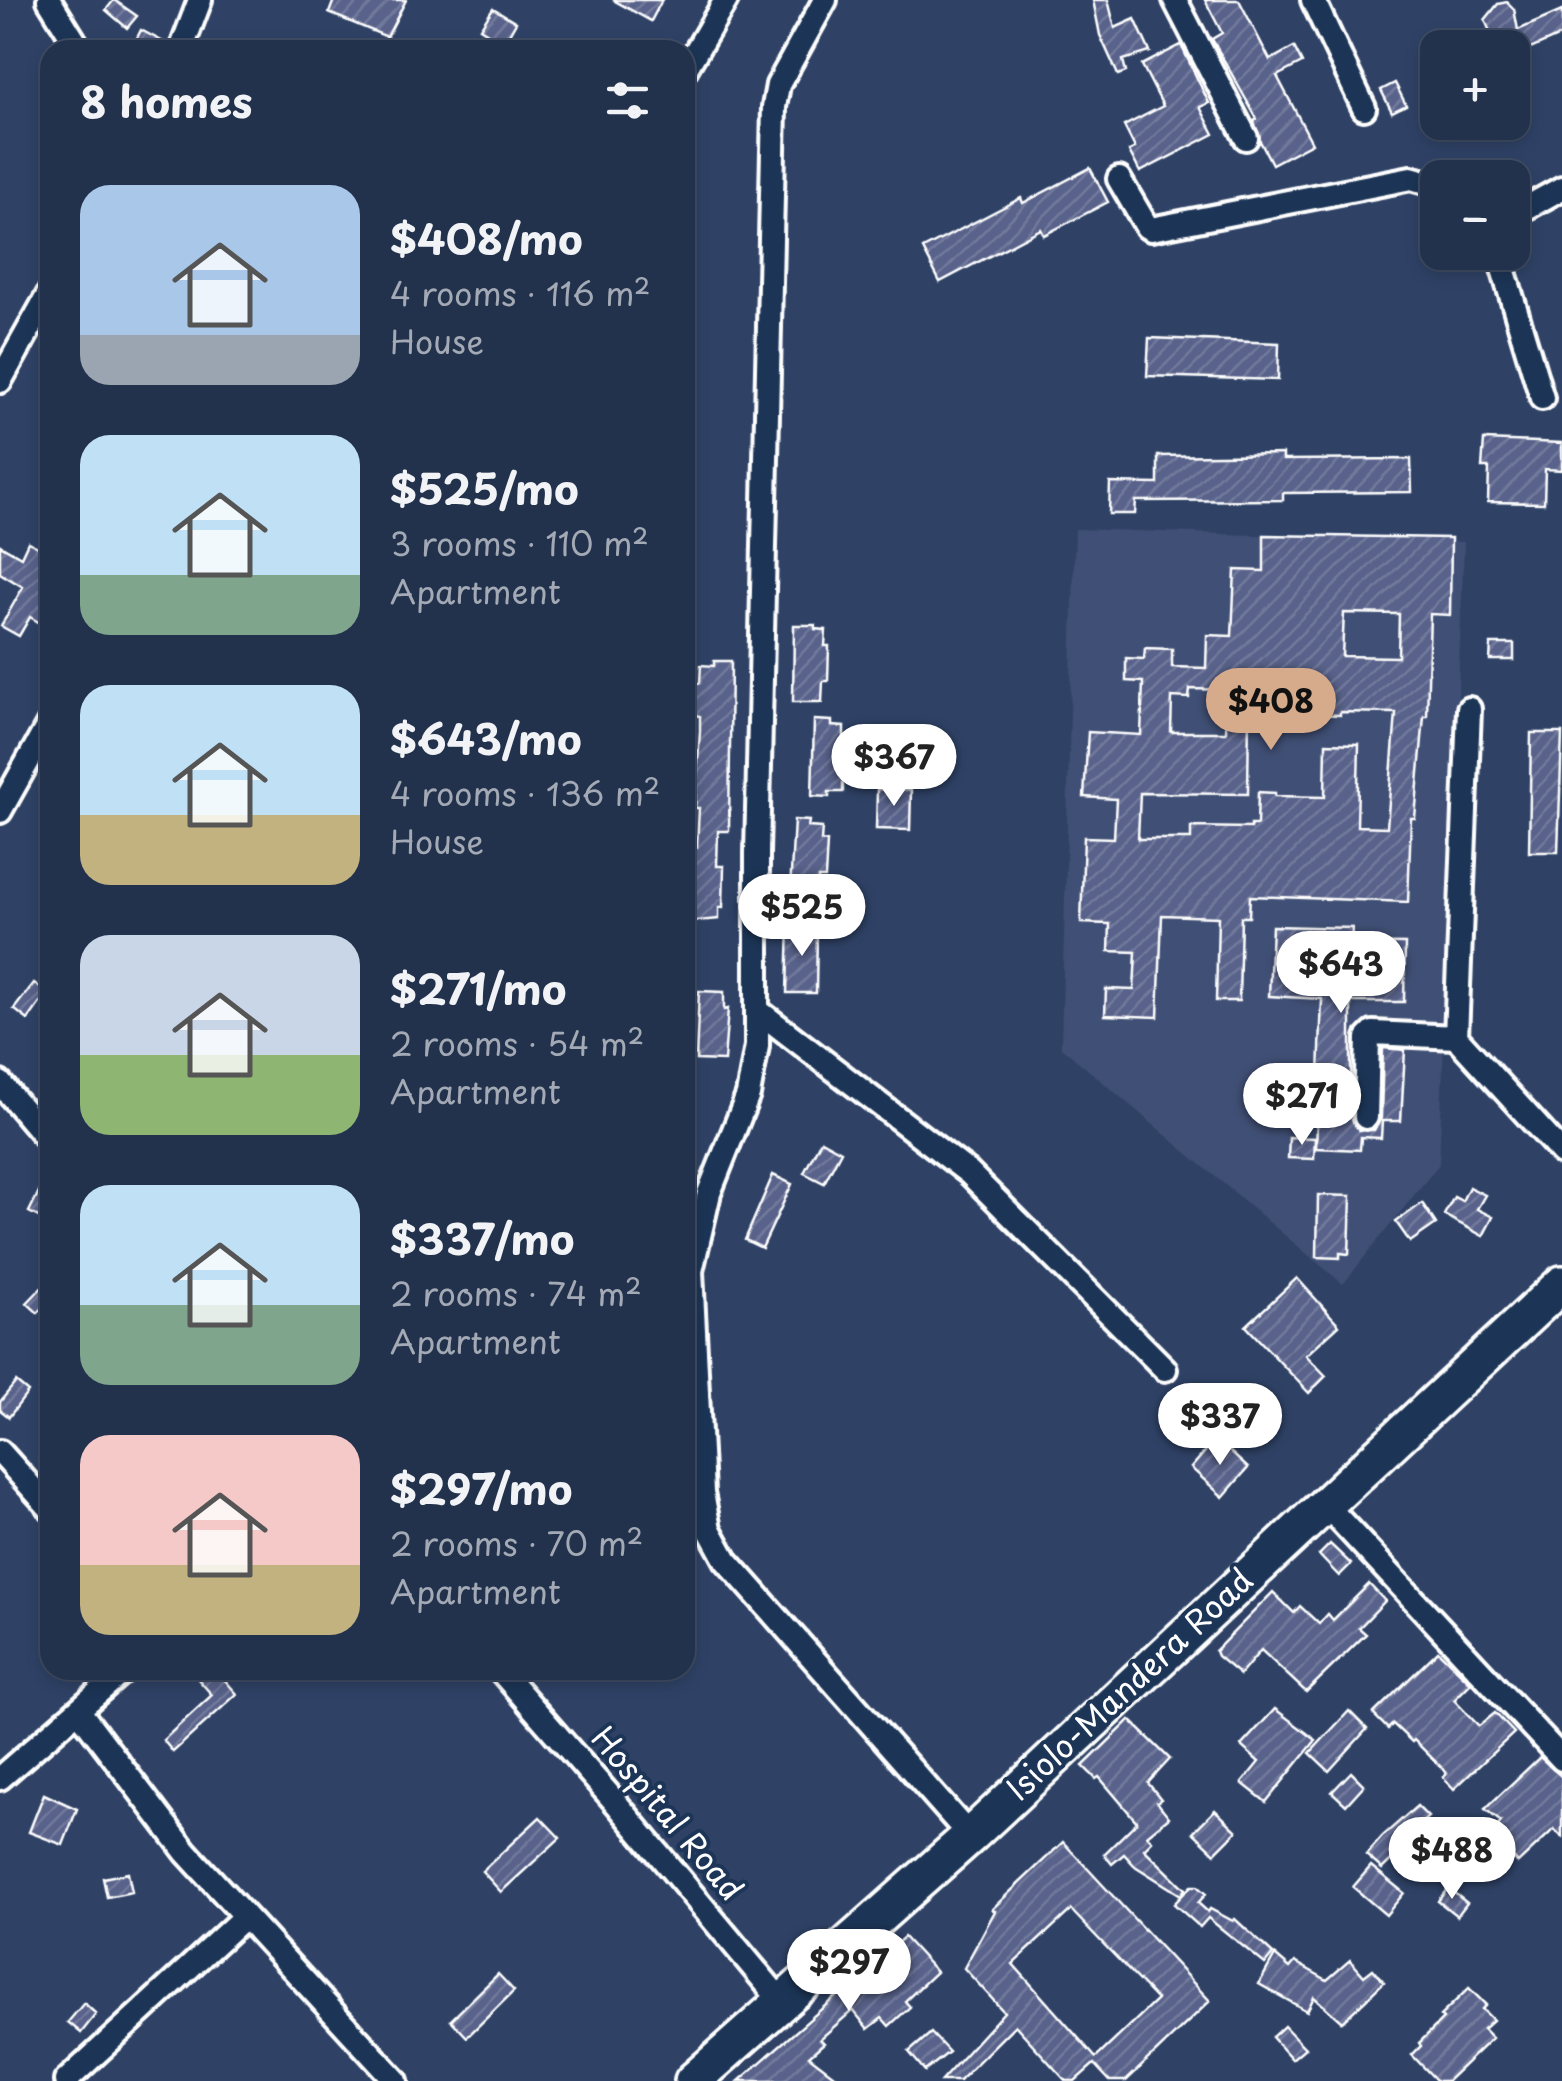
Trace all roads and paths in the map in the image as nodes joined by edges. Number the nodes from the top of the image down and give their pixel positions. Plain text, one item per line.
1 (49, 0) edge
2 (200, 0) edge
3 (726, 0) edge
4 (825, 0) edge
5 (1175, 0) edge
6 (1313, 0) edge
7 (74, 40) edge
8 (184, 40) edge
9 (695, 53) edge
10 (1364, 108) dead end
11 (1246, 138) dead end
12 (1119, 179) dead end
13 (1420, 181) edge
14 (1562, 188) edge
15 (1530, 206) edge
16 (1503, 270) edge
17 (40, 310) edge
18 (0, 381) edge
19 (1542, 398) dead end
20 (1469, 709) dead end
21 (40, 740) edge
22 (0, 811) edge
23 (757, 1010) junction
24 (1456, 1037) junction
25 (0, 1083) edge
26 (1366, 1116) dead end
27 (40, 1130) edge
28 (1562, 1153) edge
29 (695, 1254) edge
30 (1562, 1284) edge
31 (1166, 1369) dead end
32 (695, 1397) edge
33 (0, 1452) edge
34 (40, 1497) edge
35 (1324, 1503) junction
36 (113, 1680) edge
37 (509, 1680) edge
38 (79, 1711) junction
39 (1562, 1759) edge
40 (0, 1778) edge
41 (970, 1836) junction
42 (244, 1918) junction
43 (782, 2002) junction
44 (389, 2079) edge
45 (66, 2081) edge
46 (693, 2081) edge

1 - 7 street
2 - 8 street
3 - 9 street
4 - 23 street
5 - 11 street
6 - 10 street
12 - 13 street
14 - 15 street
16 - 19 street
17 - 18 street
20 - 24 street
21 - 22 street
23 - 29 street
23 - 31 street
24 - 26 street
24 - 28 street
25 - 27 street
30 - 35 highway, Isiolo-Mandera Road
32 - 41 street
33 - 34 street
35 - 39 street
35 - 41 highway, Isiolo-Mandera Road
36 - 38 street
37 - 43 street, Hospital Road
38 - 40 street
38 - 42 street
41 - 43 highway, Isiolo-Mandera Road
42 - 44 street
42 - 45 street
43 - 46 highway, Isiolo-Mandera Road

